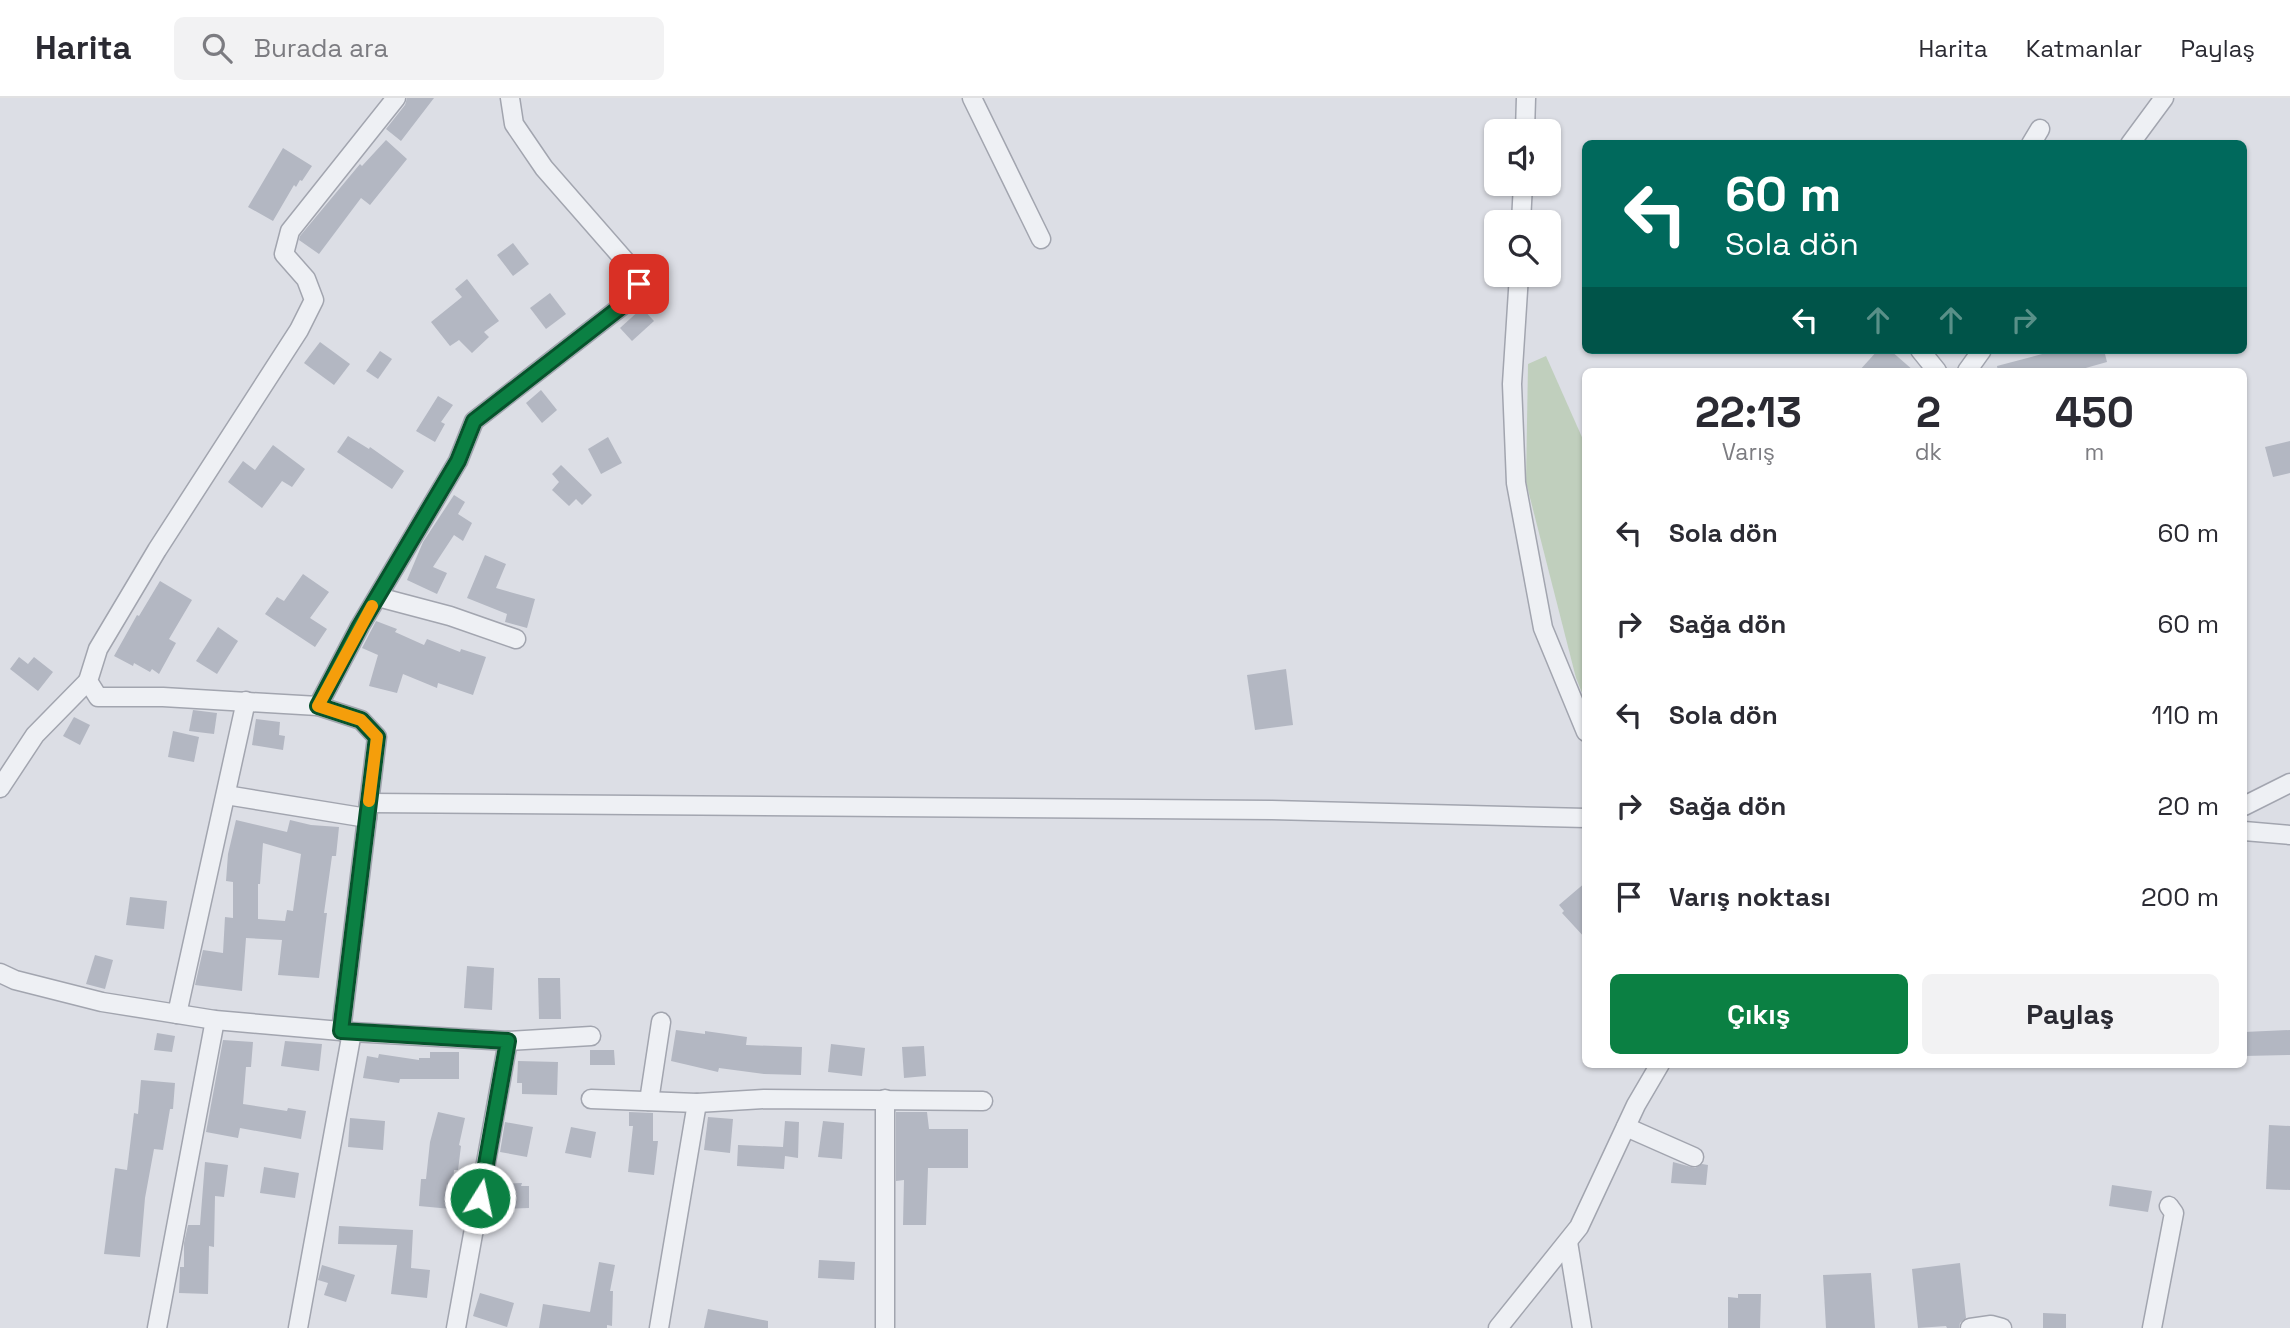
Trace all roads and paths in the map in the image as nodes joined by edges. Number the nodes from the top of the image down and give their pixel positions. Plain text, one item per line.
1 (396, 98) edge
2 (510, 98) edge
3 (972, 98) edge
4 (1526, 98) edge
5 (2164, 98) edge
6 (1525, 119) edge
7 (2133, 140) edge
8 (1041, 239) dead end
9 (1518, 287) edge
10 (1923, 354) edge
11 (1935, 368) edge
12 (378, 597) junction
13 (516, 639) dead end
14 (88, 681) junction
15 (246, 701) junction
16 (318, 706) junction
17 (1582, 722) edge
18 (2290, 782) edge
19 (0, 788) edge
20 (226, 795) junction
21 (2247, 804) edge
22 (368, 810) junction
23 (1582, 818) edge
24 (2247, 831) edge
25 (2290, 835) edge
26 (0, 973) edge
27 (177, 1014) junction
28 (215, 1020) junction
29 (661, 1022) dead end
30 (347, 1032) junction
31 (591, 1036) dead end
32 (508, 1041) junction
33 (1658, 1068) edge
34 (591, 1099) dead end
35 (885, 1099) junction
36 (649, 1101) junction
37 (984, 1101) dead end
38 (696, 1102) junction
39 (1626, 1127) junction
40 (1694, 1157) dead end
41 (2169, 1206) dead end
42 (1568, 1242) junction
43 (157, 1328) edge
44 (298, 1328) edge
45 (456, 1328) edge
46 (659, 1328) edge
47 (885, 1328) edge
48 (1498, 1328) edge
49 (1582, 1328) edge
50 (1969, 1328) edge
51 (2002, 1328) edge
52 (2152, 1328) edge

1 - 14 street
2 - 12 street
3 - 8 street
4 - 6 street
5 - 7 street
9 - 17 street
10 - 11 street
12 - 13 street
12 - 16 street
14 - 15 street
14 - 19 street
15 - 16 street
15 - 20 street
16 - 22 street
18 - 21 street
20 - 22 street
20 - 27 street
22 - 23 street
22 - 30 street
24 - 25 street
26 - 27 street
27 - 28 street
28 - 30 street
28 - 43 street
29 - 36 street
30 - 32 street
30 - 44 street
31 - 32 street
32 - 45 street
33 - 39 street
34 - 36 street
35 - 37 street
35 - 38 street
35 - 47 street
36 - 38 street
38 - 46 street
39 - 40 street
39 - 42 street
41 - 52 street
42 - 48 street
42 - 49 street
50 - 51 street

